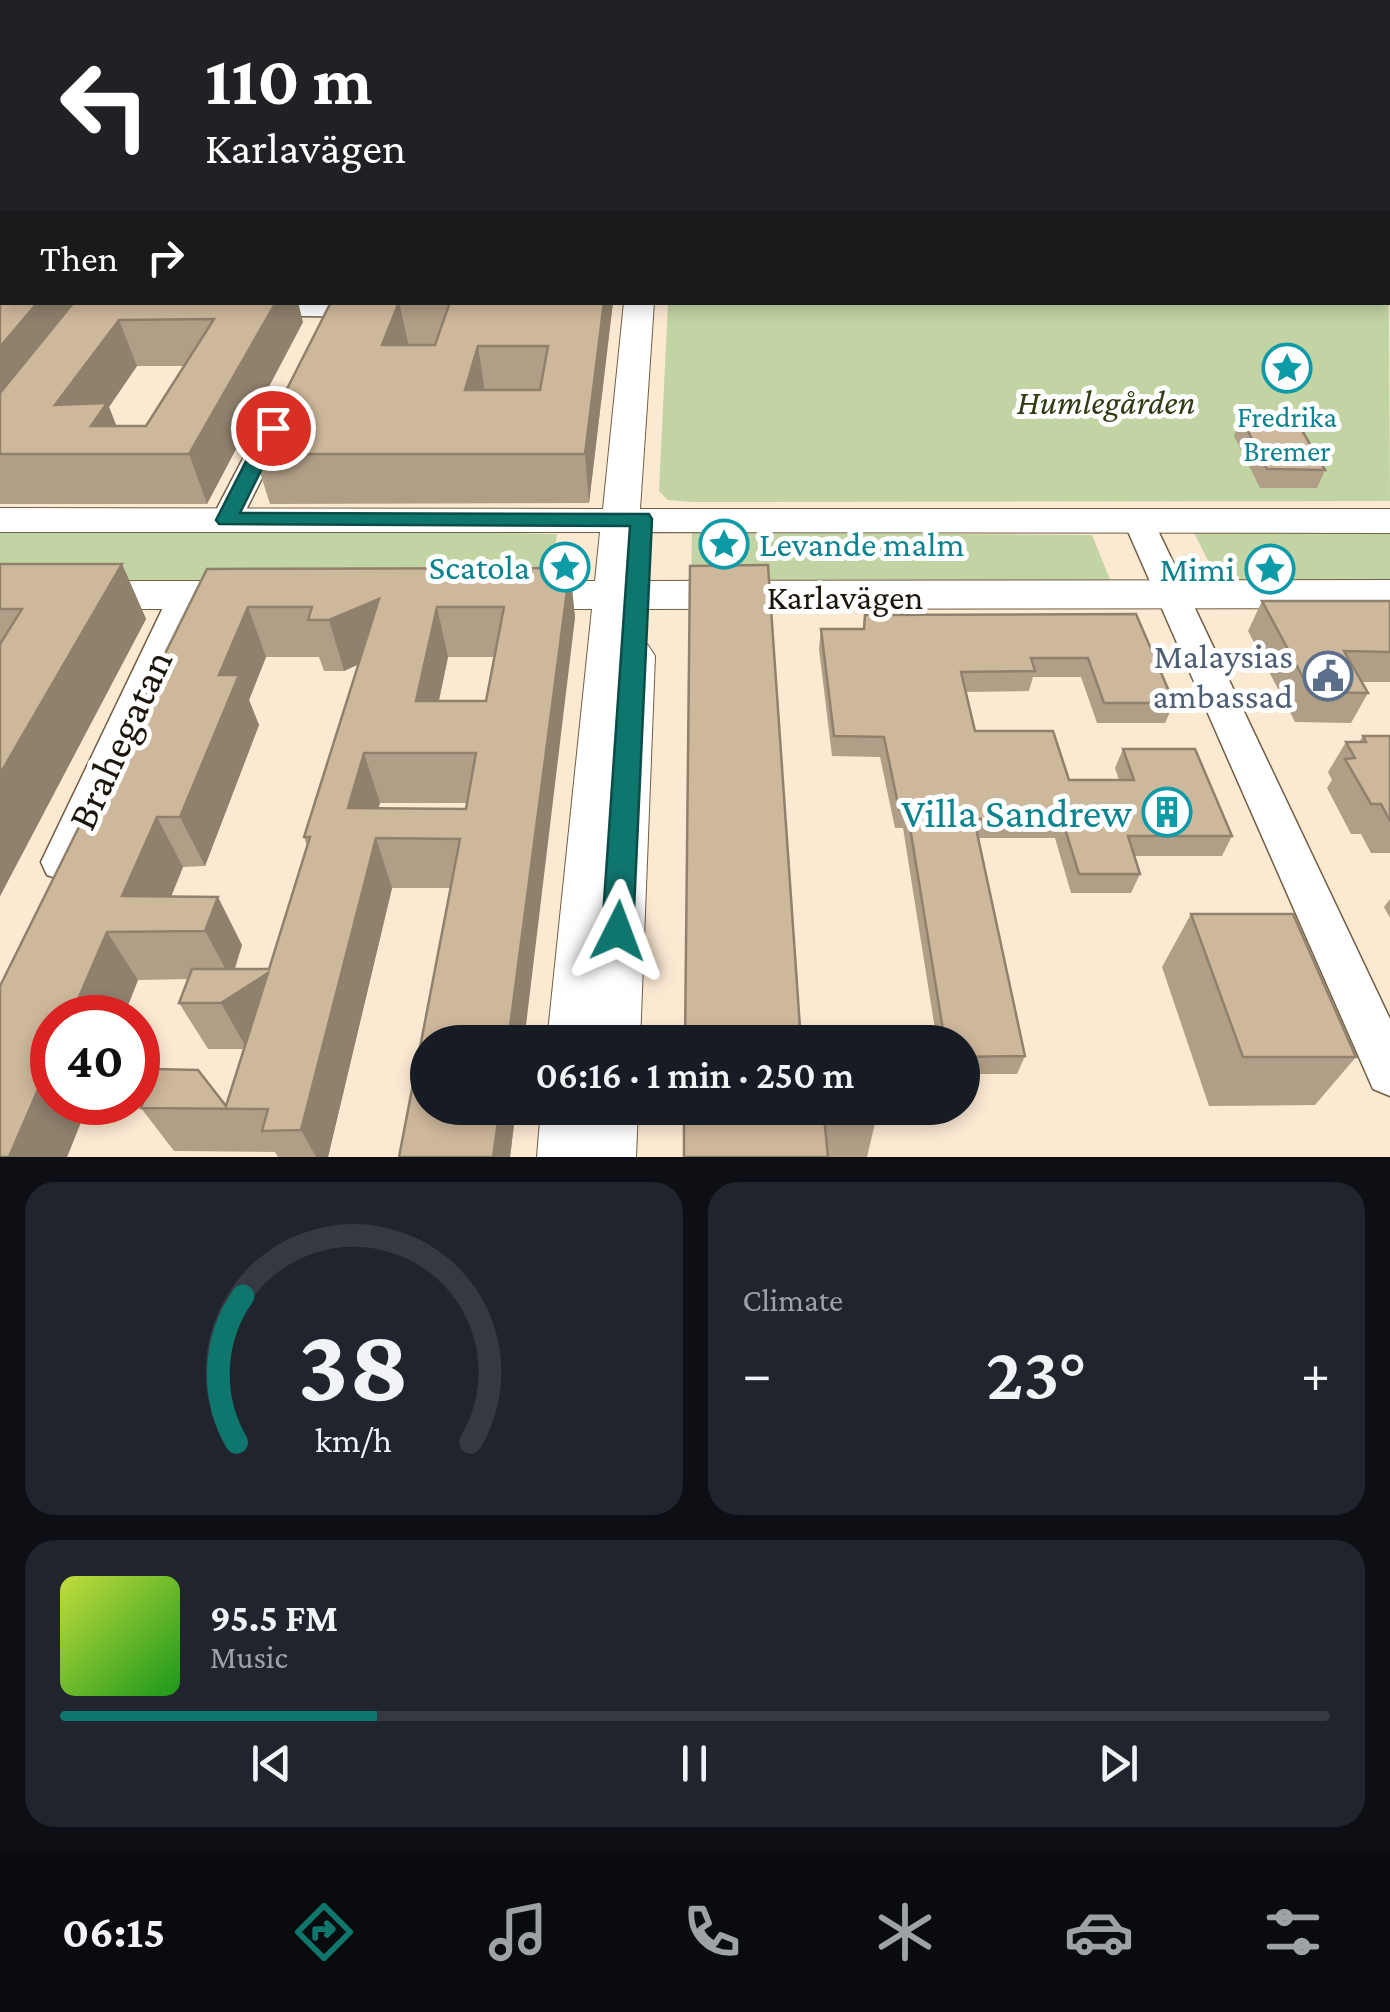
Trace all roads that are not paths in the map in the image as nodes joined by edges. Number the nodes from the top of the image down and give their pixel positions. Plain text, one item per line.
1 (638, 305) edge
2 (653, 305) edge
3 (229, 310) edge
4 (401, 310) edge
5 (331, 314) edge
6 (290, 395) edge
7 (631, 519) junction
8 (0, 520) edge
9 (226, 520) junction
10 (1138, 520) junction
11 (1390, 521) edge
12 (1390, 594) edge
13 (0, 595) edge
14 (186, 595) junction
15 (288, 595) edge
16 (489, 595) edge
17 (1169, 595) junction
18 (624, 596) junction
19 (42, 903) edge
20 (578, 1025) edge
21 (612, 1025) edge
22 (1390, 1072) edge
23 (570, 1125) edge
24 (607, 1125) edge
25 (568, 1157) edge
26 (605, 1157) edge

1 - 7 street
2 - 7 street
3 - 5 street
4 - 5 street
6 - 9 street
7 - 9 street
7 - 10 street
7 - 18 street
8 - 9 street
10 - 11 street
10 - 17 street
12 - 17 street, Karlavägen
13 - 14 street
14 - 15 street
14 - 19 street, Brahegatan
16 - 18 street, Karlavägen
17 - 18 street, Karlavägen
17 - 22 street
18 - 20 street
18 - 21 street
23 - 25 street
24 - 26 street

